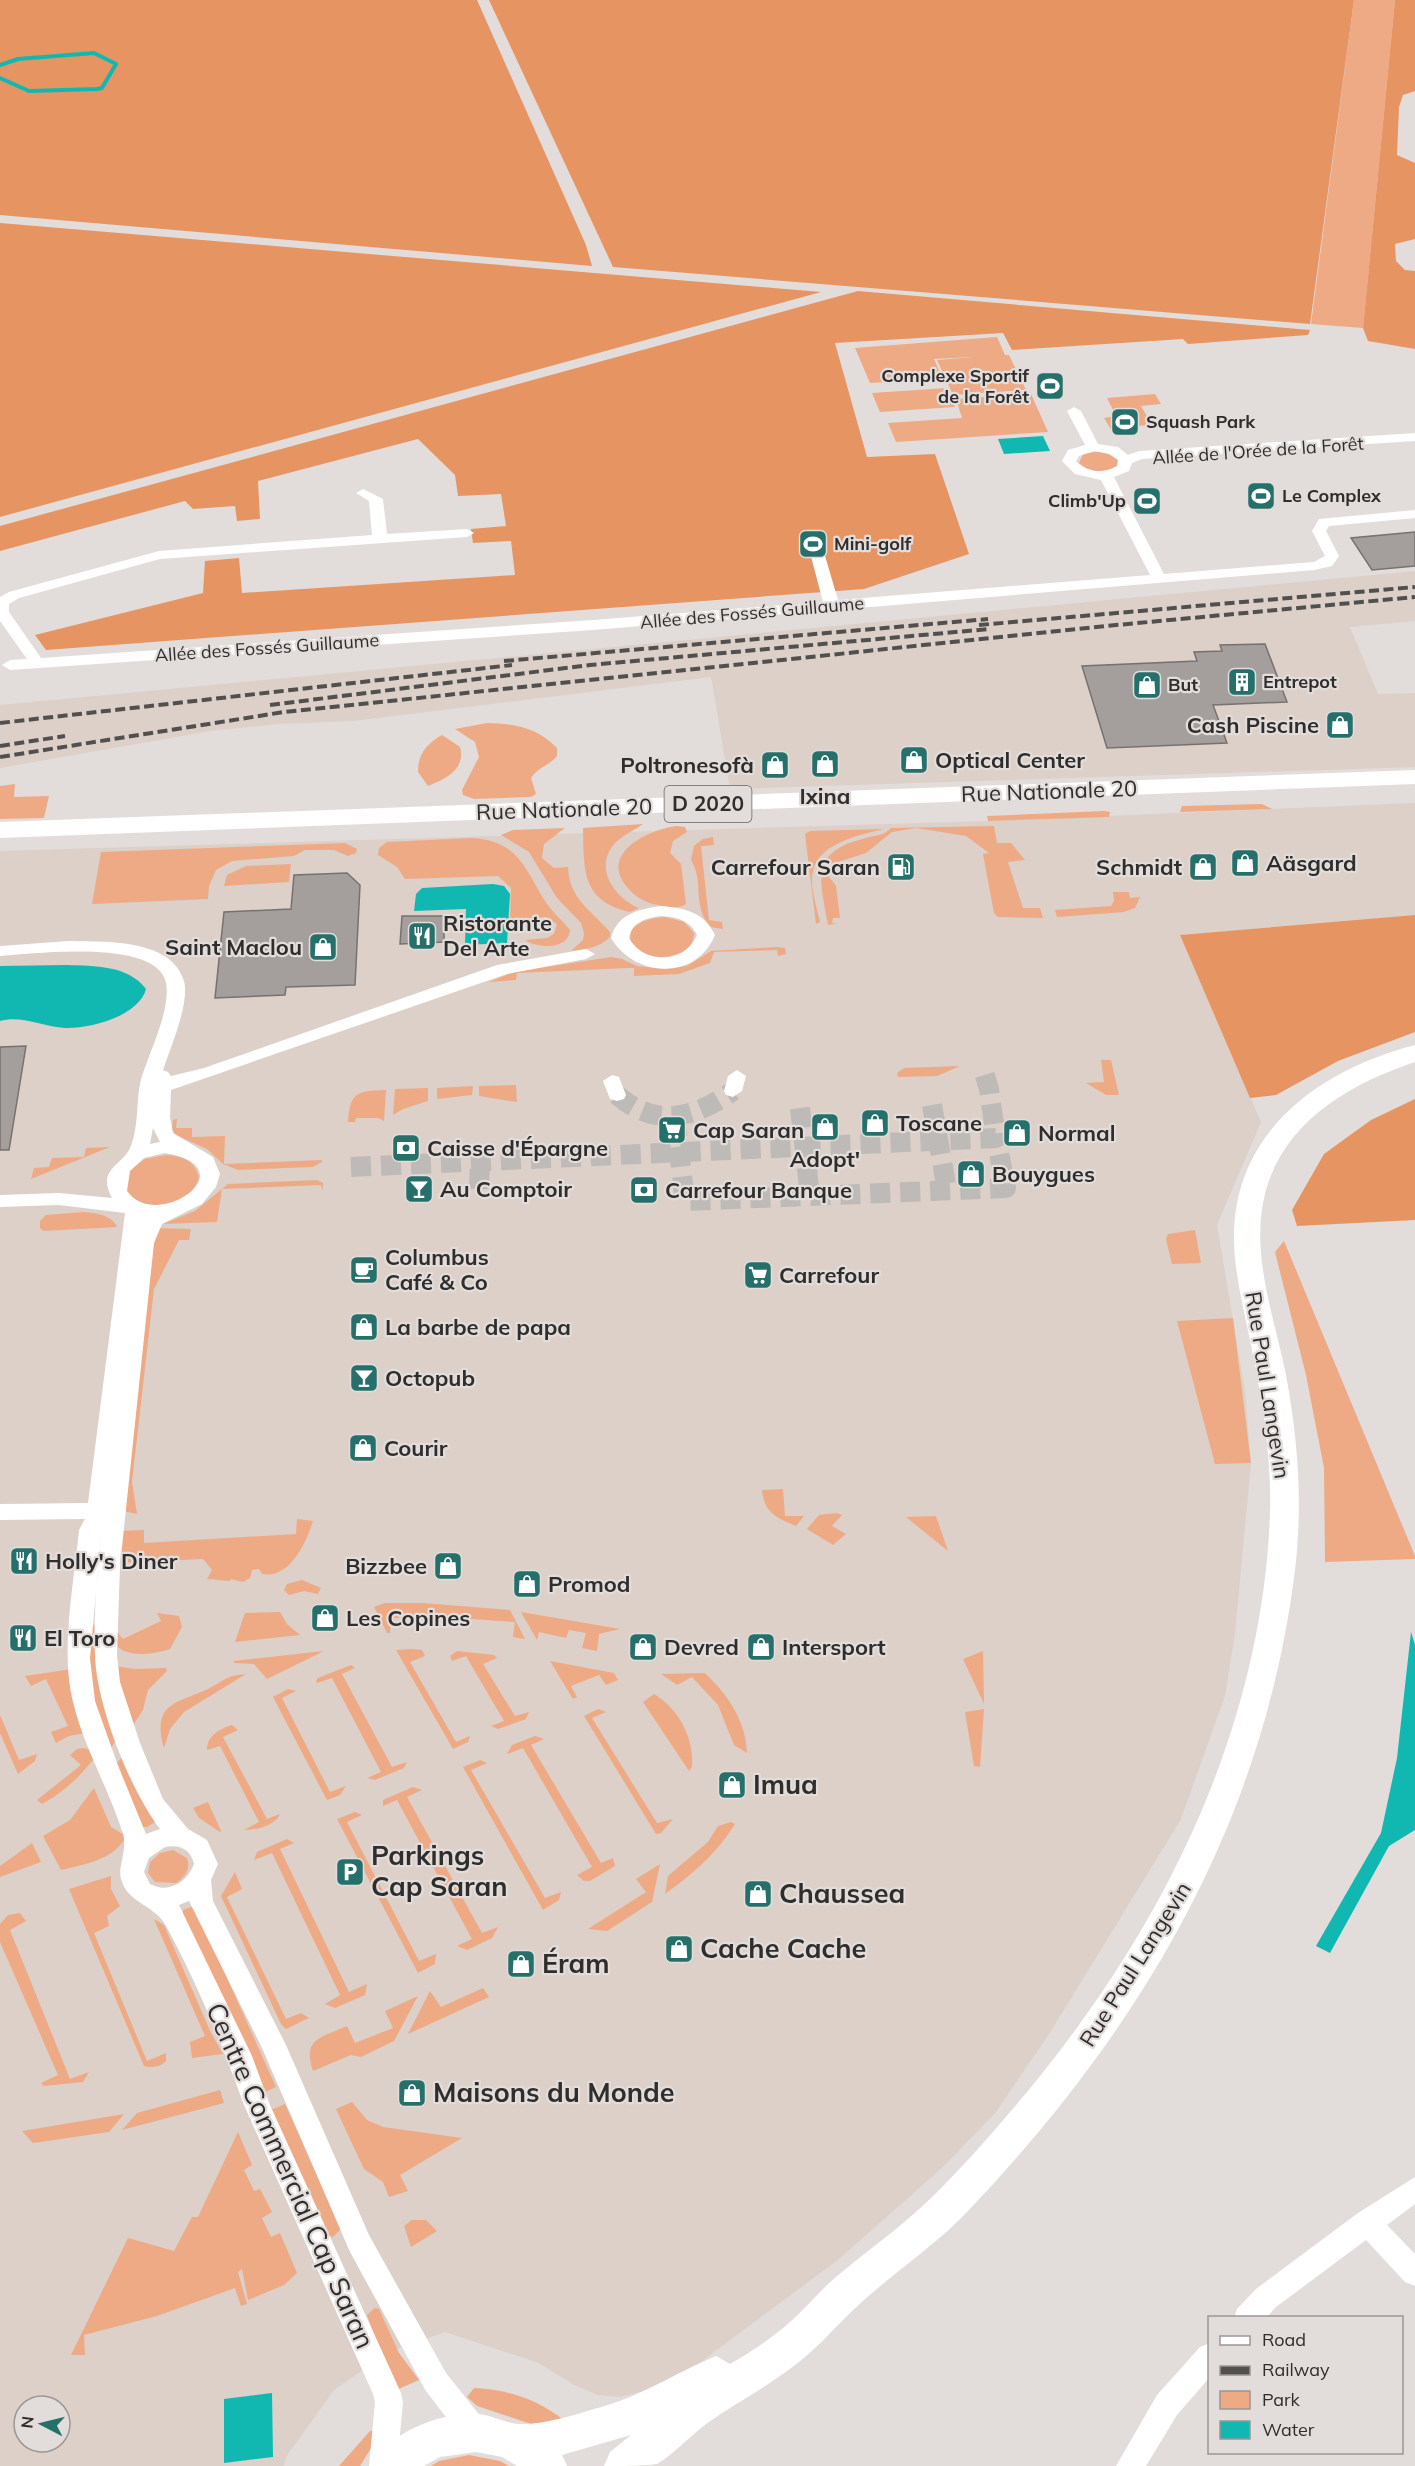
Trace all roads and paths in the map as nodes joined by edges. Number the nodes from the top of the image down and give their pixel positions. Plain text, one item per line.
1 (1074, 411) dead end
2 (1415, 437) edge
3 (1093, 447) junction
4 (1128, 459) junction
5 (1106, 475) junction
6 (363, 494) dead end
7 (1415, 514) edge
8 (467, 533) dead end
9 (380, 539) junction
10 (816, 549) dead end
11 (1159, 578) junction
12 (832, 606) junction
13 (37, 663) junction
14 (10, 665) dead end
15 (1415, 777) edge
16 (1415, 791) edge
17 (2, 834) edge
18 (624, 927) joint
19 (0, 951) edge
20 (586, 954) dead end
21 (1415, 1053) edge
22 (207, 1073) junction
23 (156, 1090) junction
24 (163, 1124) junction
25 (194, 1152) junction
26 (130, 1160) junction
27 (59, 1199) junction
28 (0, 1201) edge
29 (135, 1208) junction
30 (178, 1208) junction
31 (0, 1512) edge
32 (105, 1519) junction
33 (179, 1836) junction
34 (137, 1854) junction
35 (200, 1881) junction
36 (156, 1898) junction
37 (1415, 2189) edge
38 (1367, 2222) junction
39 (1415, 2273) edge
40 (835, 2302) junction
41 (1249, 2316) edge
42 (1208, 2357) edge
43 (475, 2432) junction
44 (518, 2443) junction
45 (382, 2466) edge
46 (392, 2466) edge
47 (547, 2466) edge
48 (624, 2466) edge
49 (1130, 2466) edge

1 - 3 street
2 - 4 street, Allée de l'Orée de la Forêt
3 - 4 street, Allée de l'Orée de la Forêt
3 - 5 street
4 - 5 street, Allée de l'Orée de la Forêt
5 - 11 street
6 - 9 street
7 - 11 street, Allée des Fossés Guillaume
8 - 9 street
9 - 13 street
10 - 12 street
11 - 12 street, Allée des Fossés Guillaume
12 - 13 street, Allée des Fossés Guillaume
13 - 14 street, Allée des Fossés Guillaume
15 - 17 main road, Rue Nationale 20 / D 2020
16 - 17 main road, Rue Nationale 20 / D 2020
18 - 18 street
19 - 23 street
20 - 22 street
21 - 40 main road, Rue Paul Langevin
22 - 23 street
22 - 24 street
23 - 24 street
23 - 26 street
24 - 25 street
25 - 26 street
25 - 30 street
26 - 27 street
26 - 29 street
27 - 28 street
27 - 29 street
29 - 30 street
29 - 32 street
30 - 32 street, Centre Commercial Cap Saran
31 - 32 street
32 - 33 street, Centre Commercial Cap Saran
32 - 34 street, Centre Commercial Cap Saran
33 - 34 street
33 - 35 street, Centre Commercial Cap Saran
34 - 36 street, Centre Commercial Cap Saran
35 - 36 street
35 - 43 street, Centre Commercial Cap Saran
36 - 45 street, Centre Commercial Cap Saran
37 - 38 street
38 - 39 street
38 - 41 street
40 - 44 main road, Rue Paul Langevin
40 - 48 main road, Rue Paul Langevin
42 - 49 street
43 - 44 main road
43 - 46 main road
44 - 47 main road

